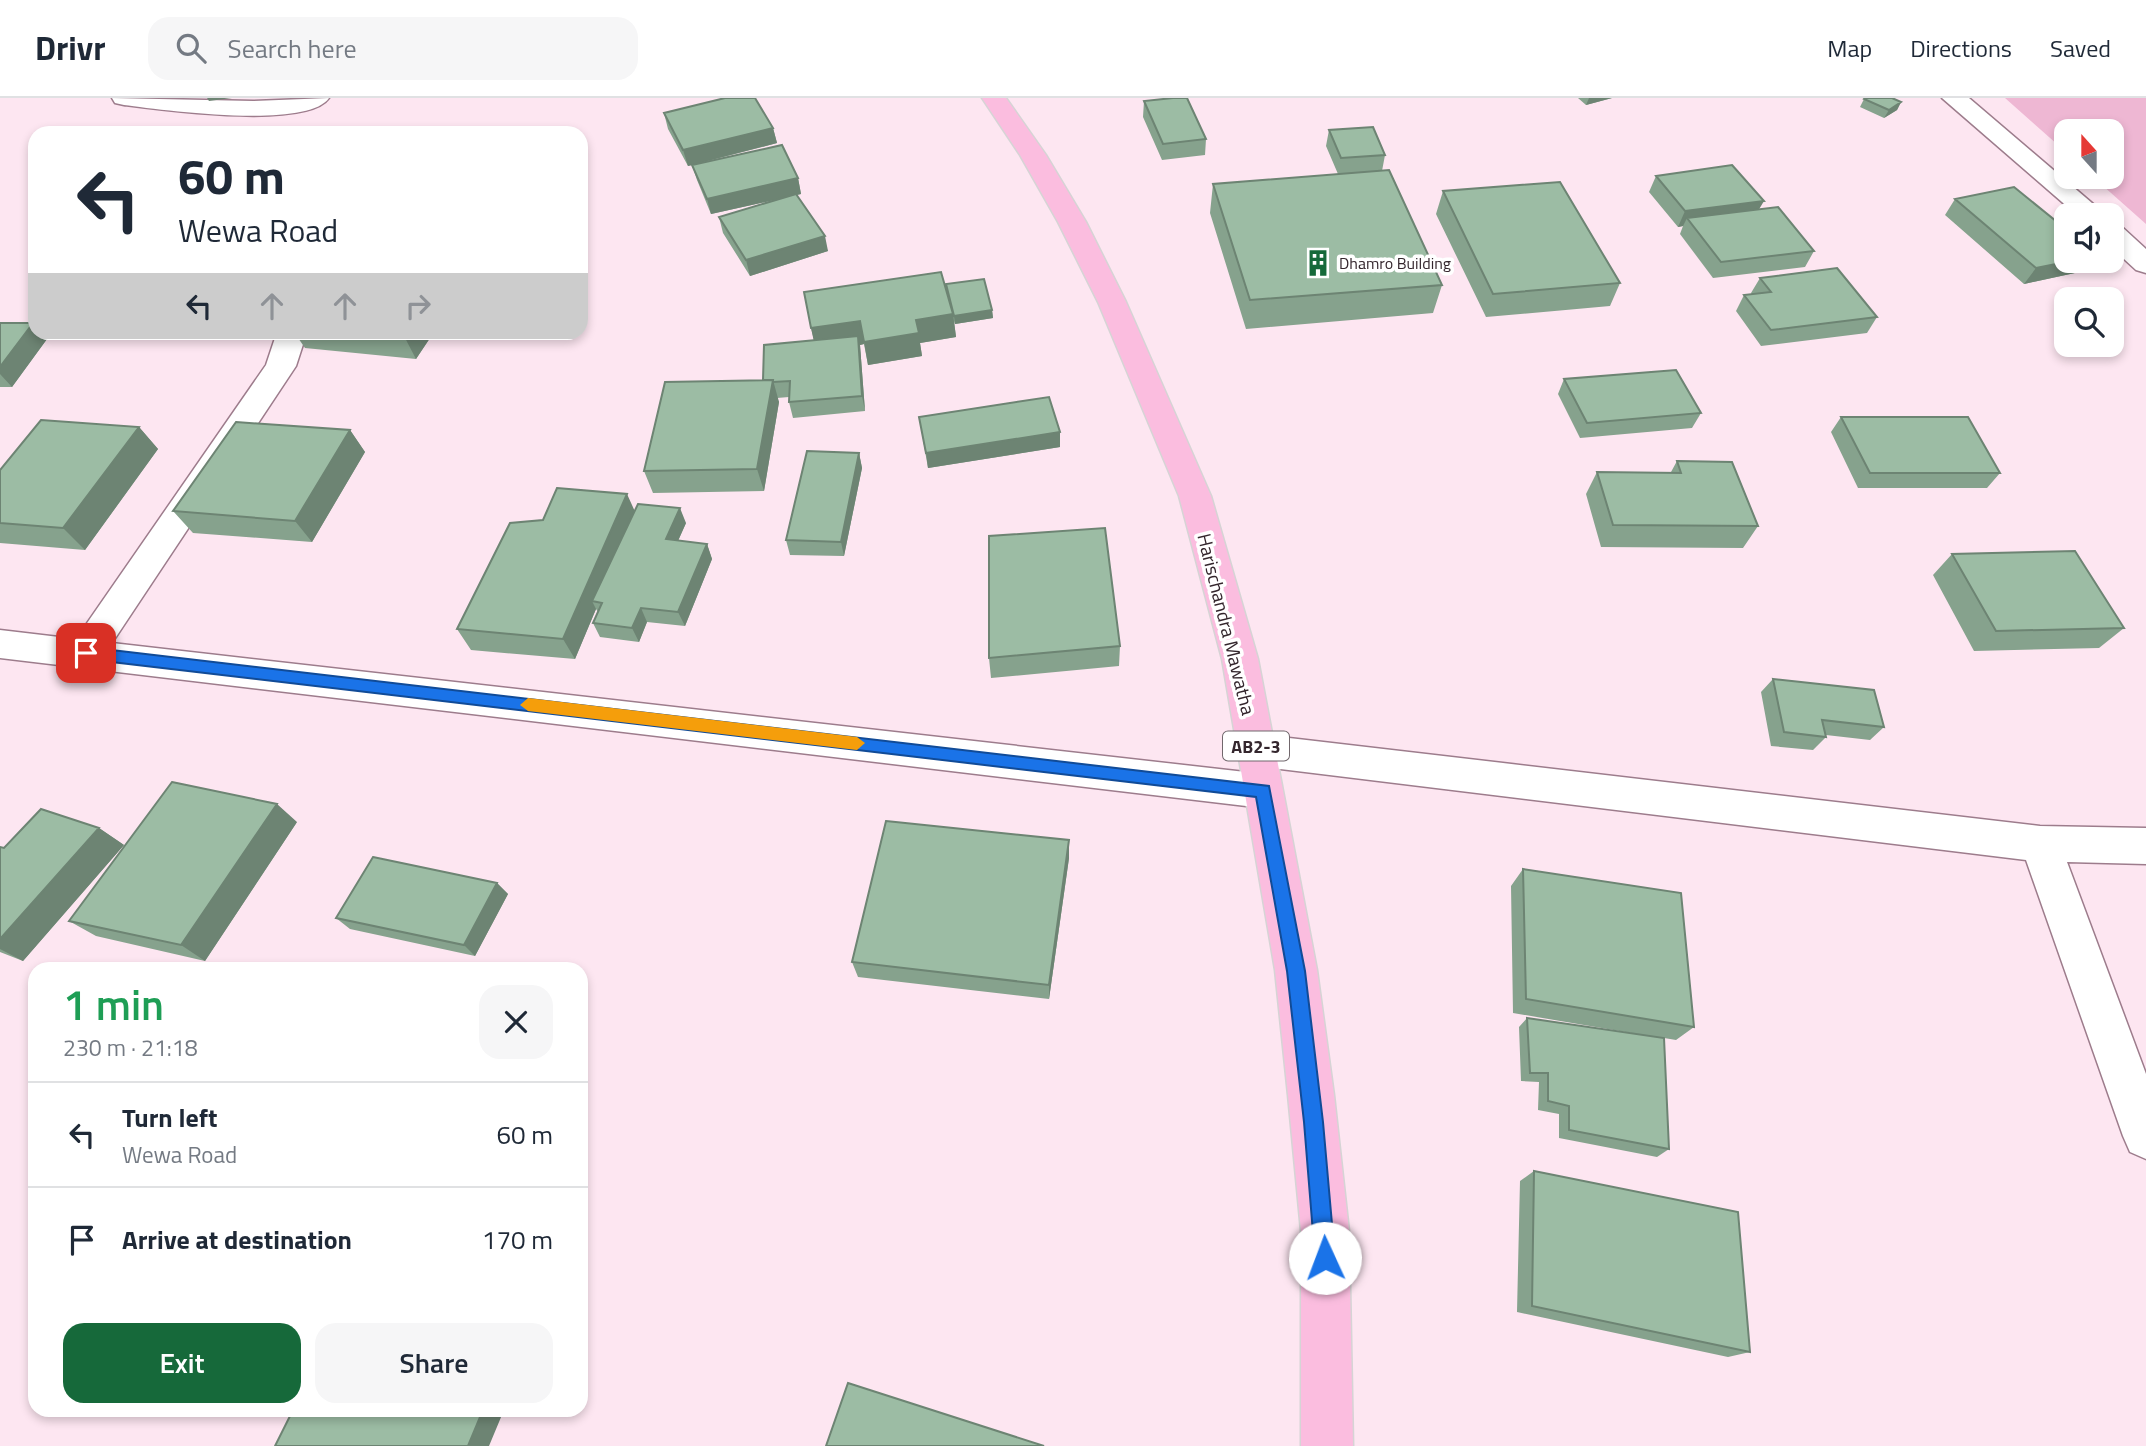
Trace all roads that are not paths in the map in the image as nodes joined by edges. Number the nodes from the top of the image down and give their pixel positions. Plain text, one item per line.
1 (124, 98) edge
2 (994, 98) edge
3 (1954, 98) edge
4 (305, 102) edge
5 (315, 126) edge
6 (2079, 203) edge
7 (2124, 244) edge
8 (2146, 264) edge
9 (289, 340) edge
10 (0, 644) edge
11 (86, 653) junction
12 (1256, 750) junction
13 (1263, 791) junction
14 (2040, 844) junction
15 (2146, 846) edge
16 (2146, 1136) edge
17 (1327, 1446) edge

1 - 4 street
2 - 12 main road, Harischandra Mawatha / AB2-3
3 - 6 street
4 - 5 street
7 - 8 street
9 - 11 street
10 - 11 street
11 - 13 street
12 - 13 main road, Harischandra Mawatha / AB2-3
12 - 14 street
13 - 17 main road, Harischandra Mawatha / AB2-3
14 - 15 street
14 - 16 street

